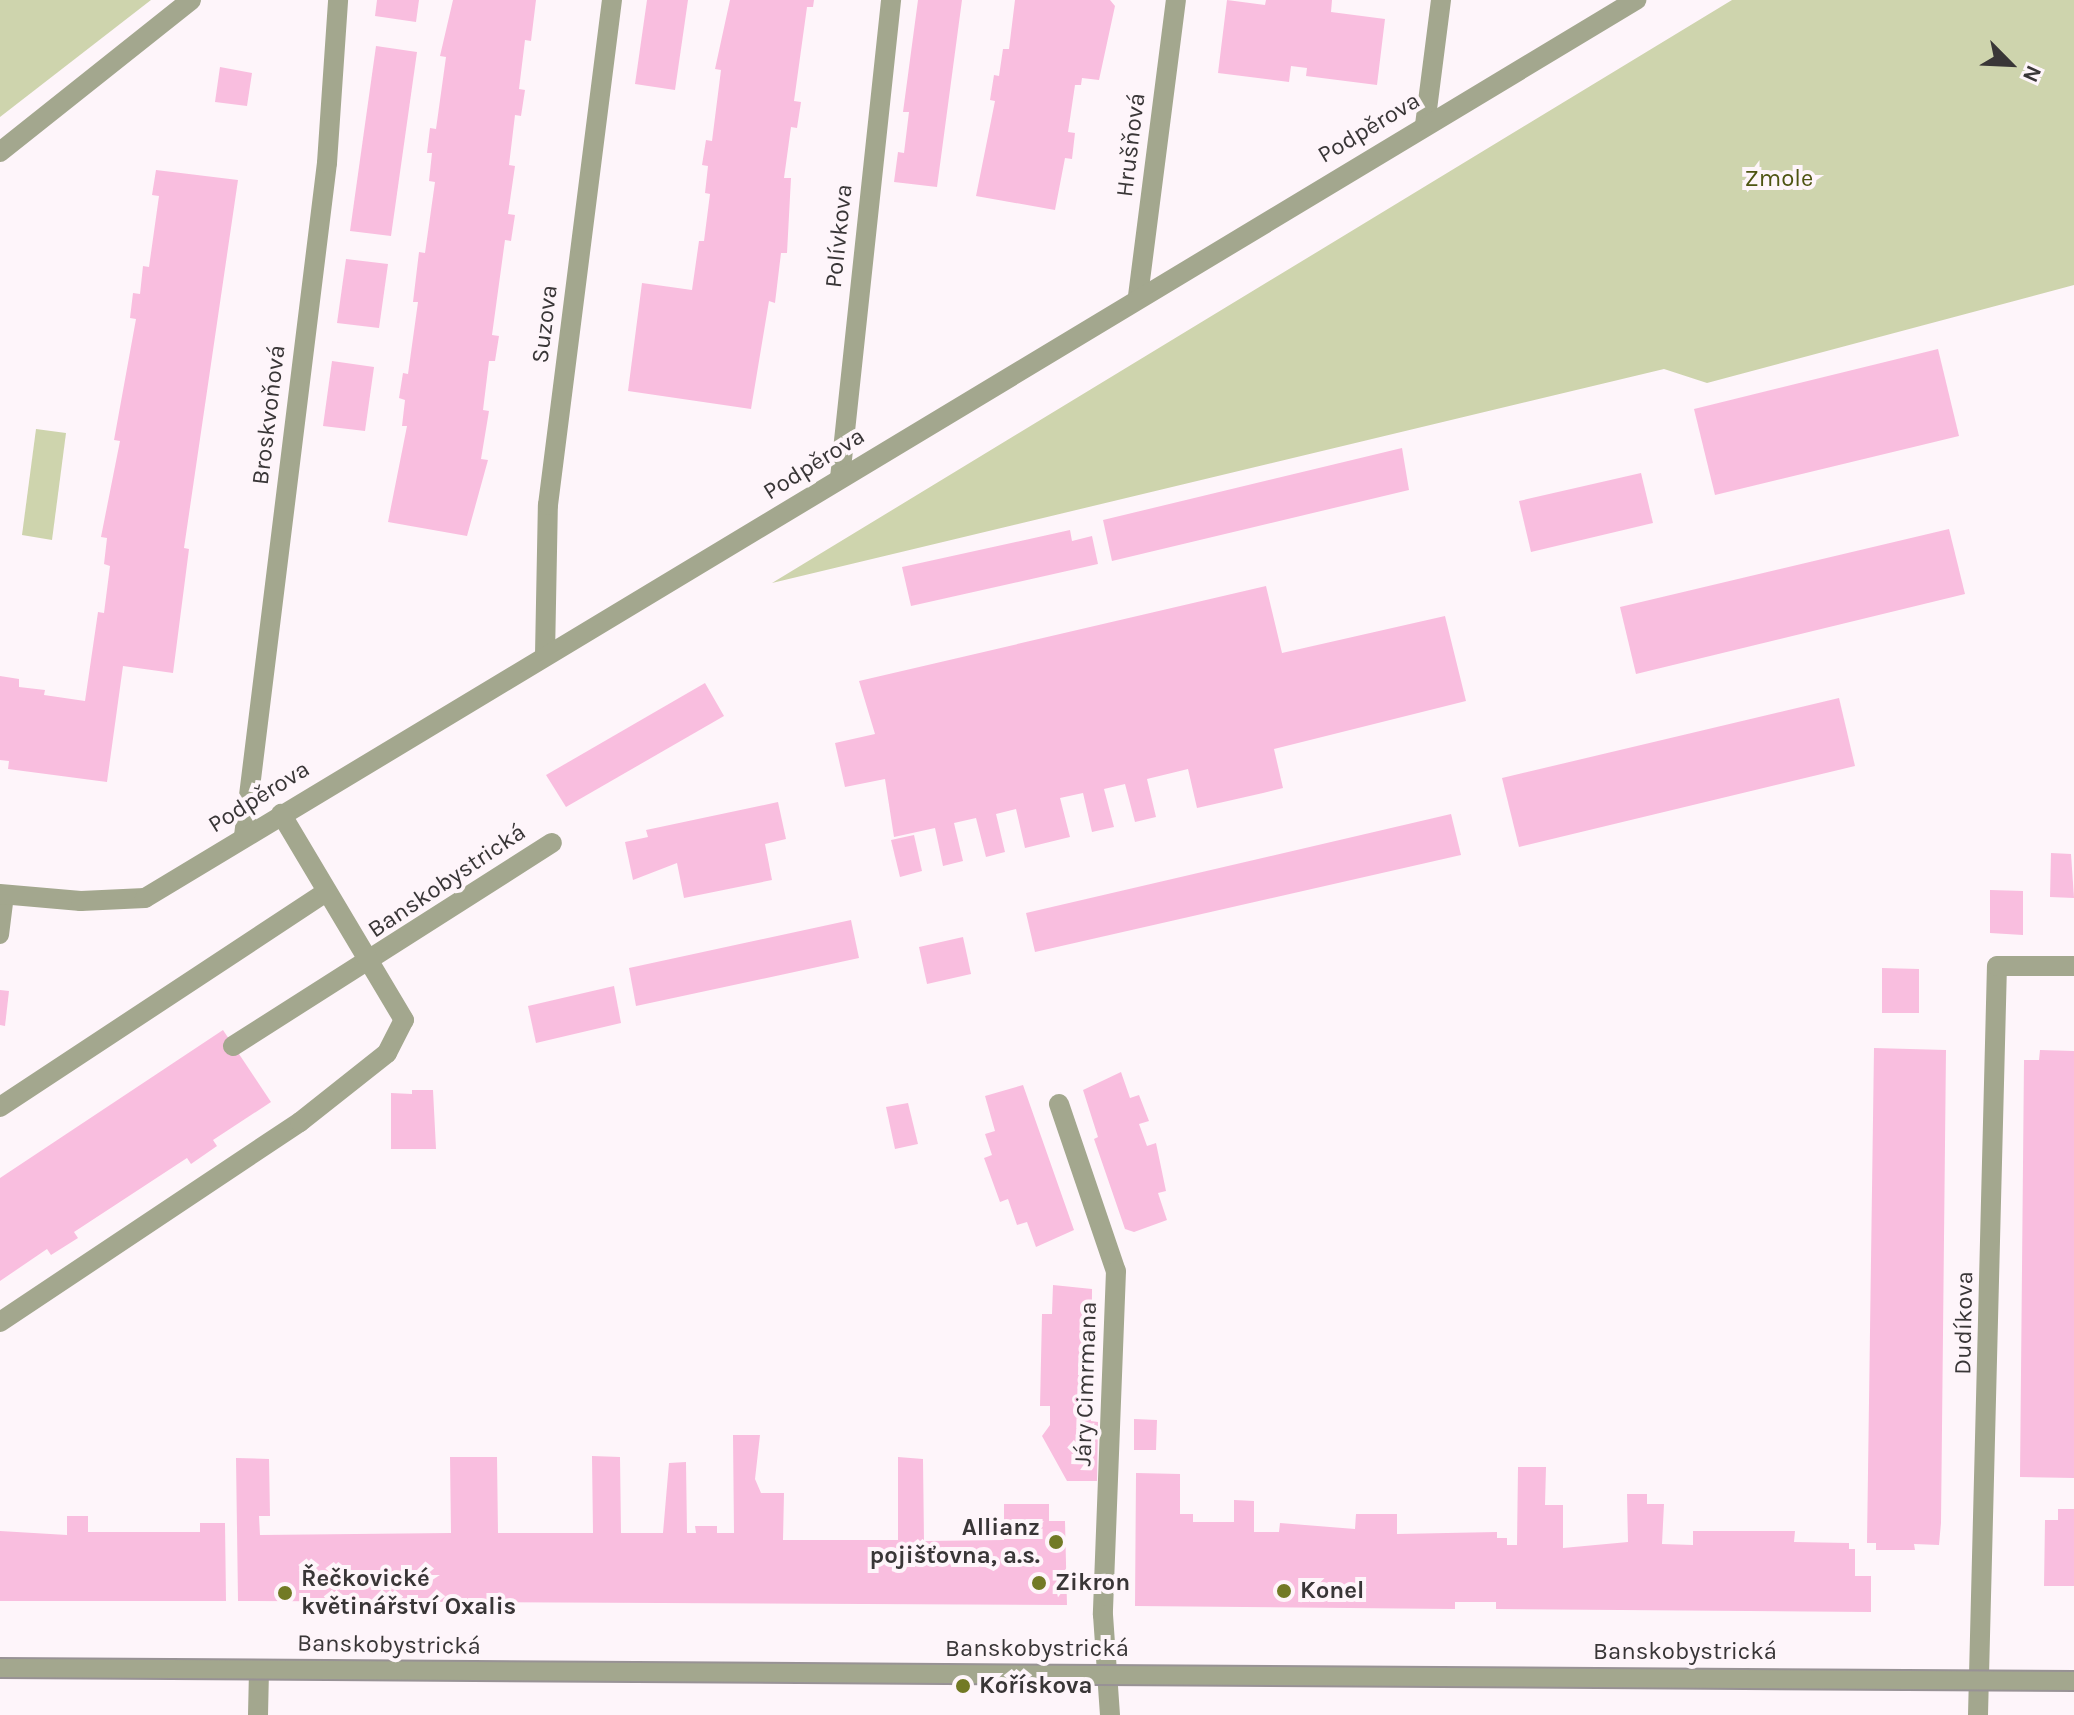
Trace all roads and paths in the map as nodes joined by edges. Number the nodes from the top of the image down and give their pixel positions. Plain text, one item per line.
1 (191, 0) edge
2 (338, 0) edge
3 (612, 0) edge
4 (891, 0) edge
5 (1176, 0) edge
6 (1441, 0) edge
7 (1636, 0) edge
8 (1425, 125) junction
9 (0, 152) edge
10 (1138, 296) junction
11 (840, 478) junction
12 (545, 655) junction
13 (281, 814) junction
14 (244, 836) junction
15 (552, 843) dead end
16 (326, 892) junction
17 (2, 894) edge
18 (0, 935) edge
19 (371, 963) junction
20 (2074, 966) edge
21 (233, 1046) dead end
22 (1059, 1104) dead end
23 (0, 1107) edge
24 (0, 1322) edge
25 (0, 1668) edge
26 (259, 1670) junction
27 (1109, 1675) junction
28 (1981, 1680) junction
29 (2074, 1681) edge
30 (258, 1715) edge
31 (1110, 1715) edge
32 (1978, 1715) edge

1 - 9 street
2 - 14 street, Broskvoňová
3 - 12 street, Suzova
4 - 11 street, Polívkova
5 - 10 street, Hrušňová
6 - 8 street
7 - 8 street, Podpěrova
8 - 10 street, Podpěrova
10 - 11 street, Podpěrova
11 - 12 street, Podpěrova
12 - 13 street, Podpěrova
13 - 14 street, Podpěrova
13 - 16 street, Banskobystrická
14 - 17 street, Podpěrova
15 - 19 street, Banskobystrická
16 - 19 street, Banskobystrická
16 - 23 street
17 - 18 lane
19 - 21 street, Banskobystrická
19 - 24 street, Banskobystrická
20 - 28 street, Dudíkova
22 - 27 street, Járy Cimrmana
25 - 26 street, Banskobystrická
26 - 27 street, Banskobystrická
26 - 30 street
27 - 28 street, Banskobystrická
27 - 31 street, Járy Cimrmana
28 - 29 street, Banskobystrická
28 - 32 street, Dudíkova

